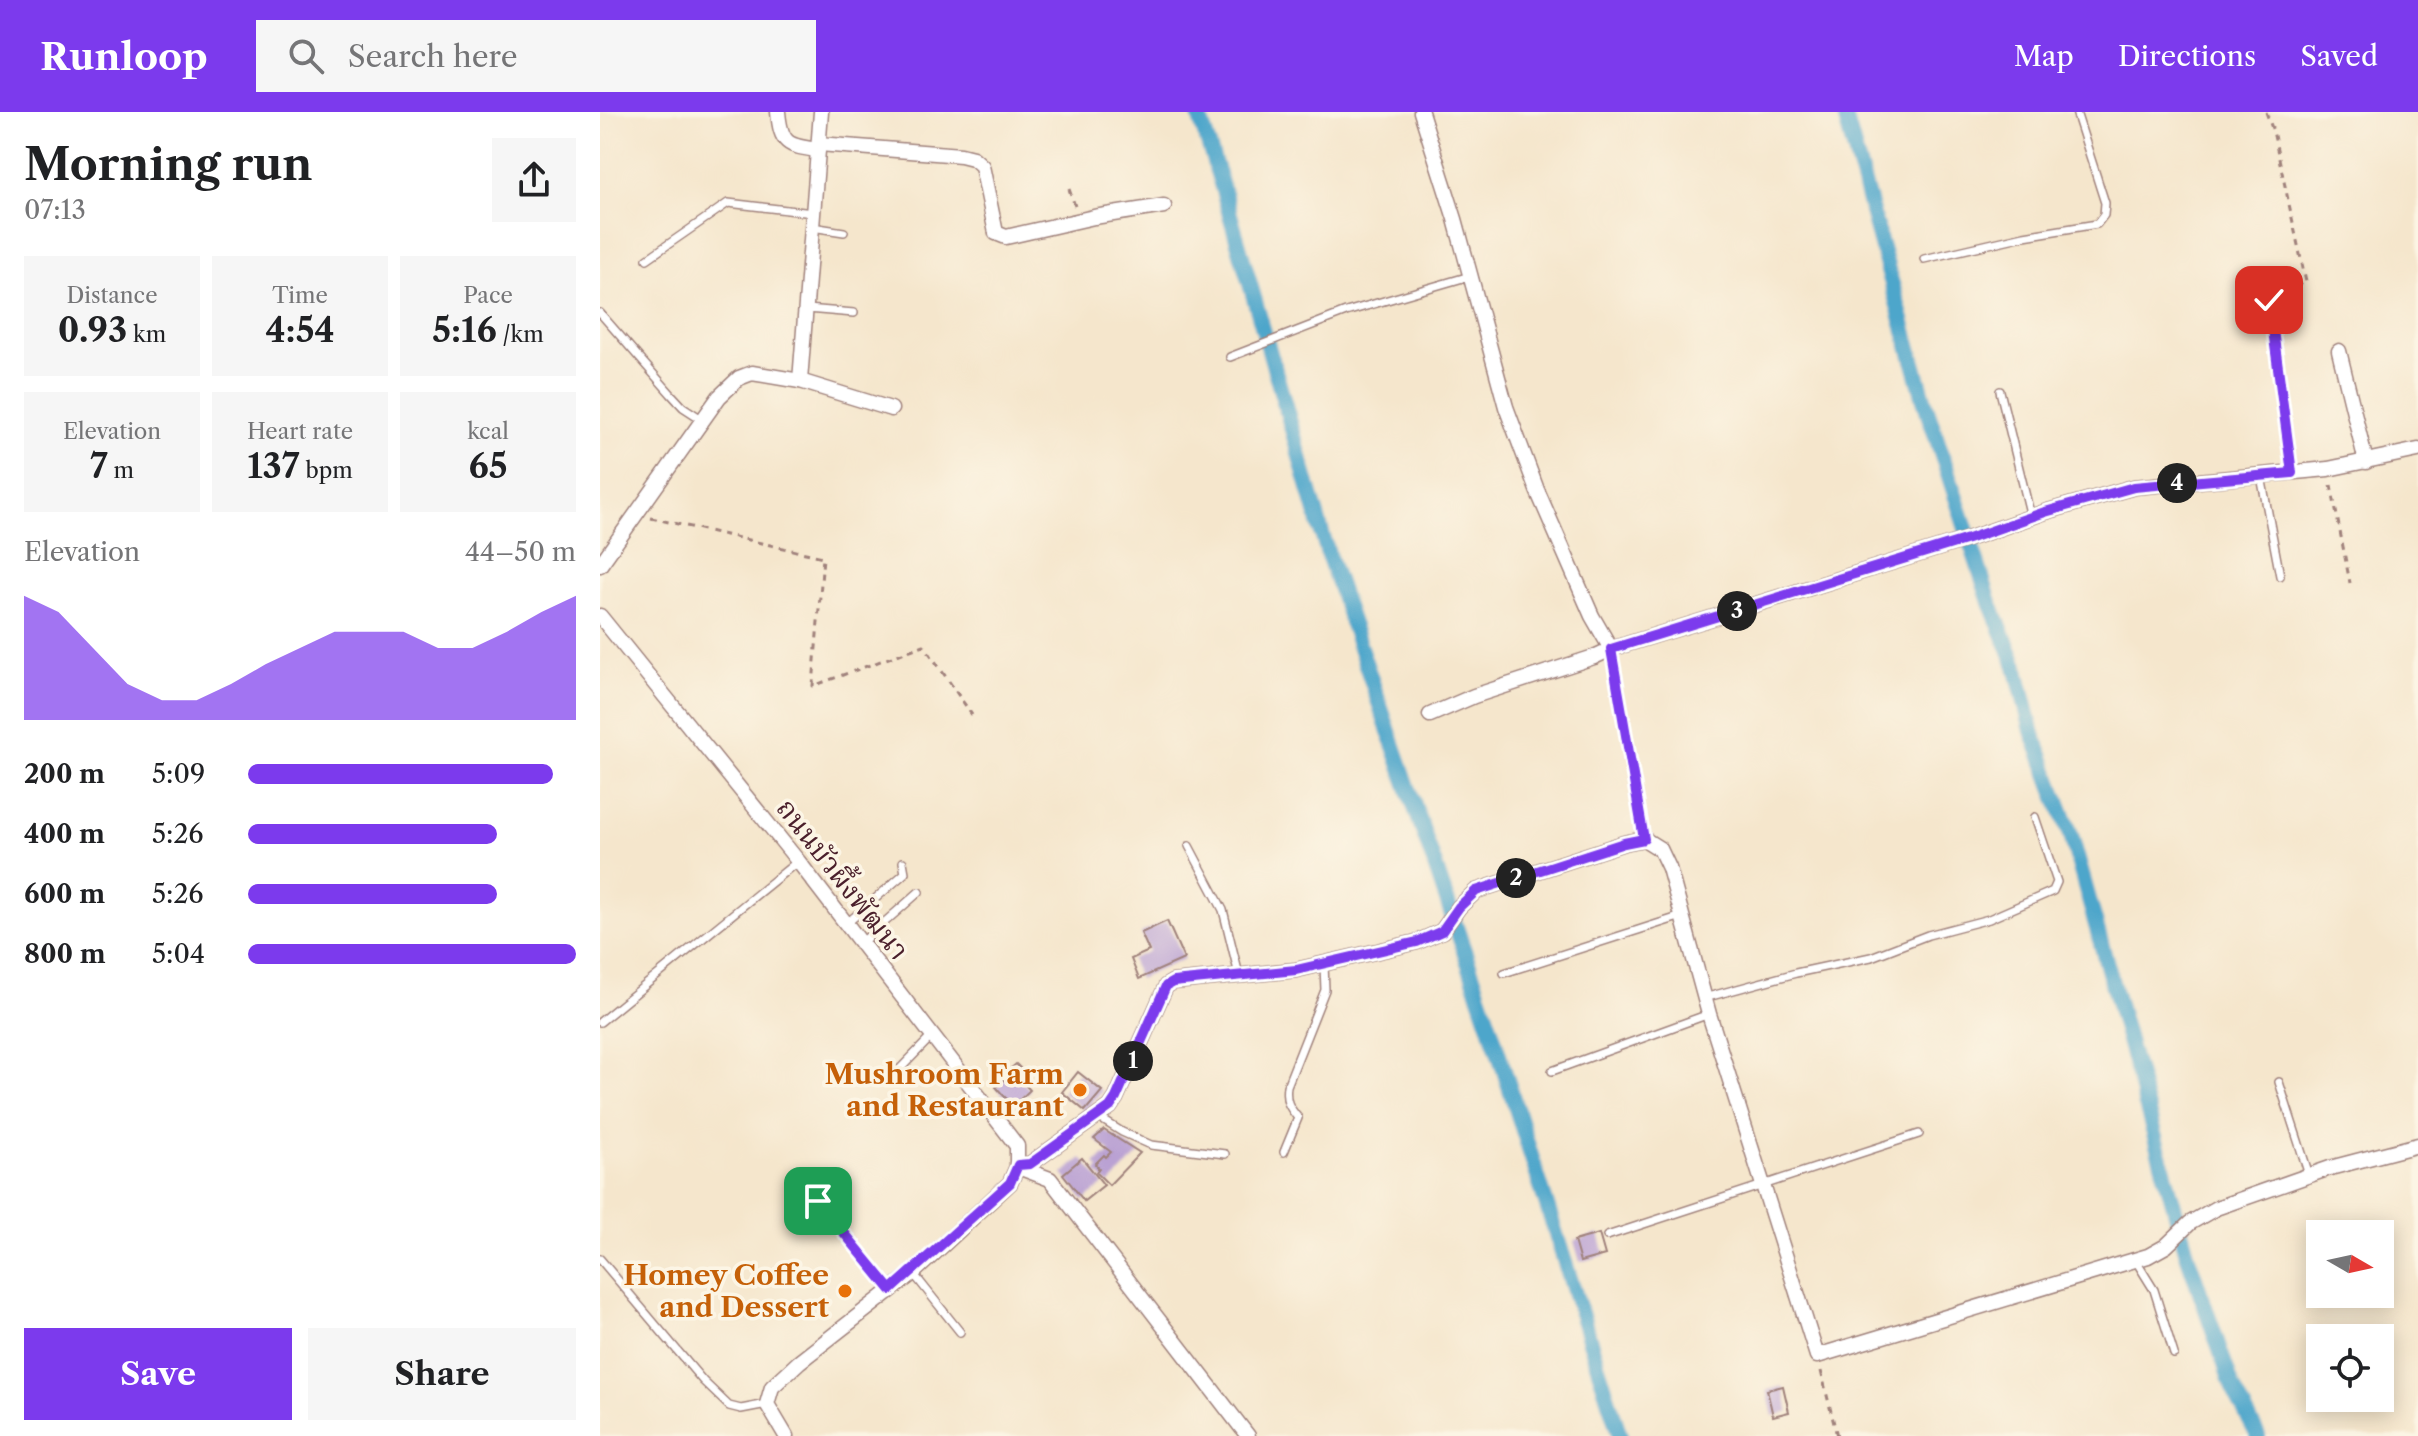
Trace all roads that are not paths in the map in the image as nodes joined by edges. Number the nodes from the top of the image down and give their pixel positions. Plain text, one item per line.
1 (778, 112) edge
2 (821, 112) edge
3 (1421, 112) edge
4 (2076, 112) edge
5 (818, 147) junction
6 (1164, 206) dead end
7 (812, 220) junction
8 (844, 232) dead end
9 (647, 259) dead end
10 (1924, 259) dead end
11 (1470, 276) junction
12 (805, 309) junction
13 (600, 313) edge
14 (854, 313) dead end
15 (2339, 351) dead end
16 (1230, 357) dead end
17 (800, 381) junction
18 (2000, 391) dead end
19 (891, 409) dead end
20 (704, 421) junction
21 (2418, 450) edge
22 (2366, 462) junction
23 (2261, 476) junction
24 (2031, 517) junction
25 (600, 565) edge
26 (2280, 576) dead end
27 (600, 616) edge
28 (1611, 649) junction
29 (1430, 715) dead end
30 (2035, 817) dead end
31 (1189, 846) dead end
32 (798, 861) junction
33 (903, 862) dead end
34 (919, 892) dead end
35 (1682, 916) junction
36 (846, 924) junction
37 (861, 943) junction
38 (1324, 964) junction
39 (1504, 973) dead end
40 (1239, 975) junction
41 (1704, 998) junction
42 (1709, 1014) junction
43 (600, 1022) edge
44 (932, 1036) junction
45 (899, 1070) dead end
46 (1552, 1071) dead end
47 (2279, 1082) dead end
48 (1096, 1116) junction
49 (1919, 1134) dead end
50 (2418, 1145) edge
51 (1284, 1152) dead end
52 (1225, 1154) dead end
53 (1018, 1166) junction
54 (2309, 1175) junction
55 (1762, 1187) junction
56 (818, 1201) dead end
57 (1607, 1236) dead end
58 (600, 1259) edge
59 (2136, 1260) junction
60 (913, 1273) junction
61 (891, 1290) junction
62 (960, 1332) dead end
63 (2174, 1354) dead end
64 (767, 1404) junction
65 (782, 1435) edge
66 (1248, 1436) edge

1 - 5 street
2 - 5 street
3 - 11 street
4 - 10 lane
5 - 6 street
5 - 7 street
7 - 8 lane
7 - 9 lane
7 - 12 street
11 - 16 lane
11 - 28 street
12 - 14 lane
12 - 17 street
13 - 20 lane
15 - 22 street
17 - 19 street
17 - 20 street
18 - 24 lane
20 - 25 street
21 - 22 street
22 - 23 street
23 - 24 street
23 - 26 lane
24 - 28 street
27 - 32 street, ถนนบัวผึ้งพัฒนา
28 - 29 street
30 - 41 lane
31 - 40 lane
32 - 36 street, ถนนบัวผึ้งพัฒนา
32 - 43 lane
33 - 36 lane
34 - 37 lane
35 - 38 street
35 - 39 lane
35 - 41 street
36 - 37 street, ถนนบัวผึ้งพัฒนา
37 - 44 street, ถนนบัวผึ้งพัฒนา
38 - 40 street
38 - 51 lane
40 - 48 street
41 - 42 street
42 - 46 lane
42 - 55 street
44 - 45 lane
44 - 53 street, ถนนบัวผึ้งพัฒนา
47 - 54 lane
48 - 52 lane
48 - 53 street
49 - 55 lane
50 - 54 street
53 - 60 street
53 - 66 street
54 - 59 street
55 - 57 lane
55 - 59 street
56 - 61 lane
58 - 64 lane
59 - 63 lane
60 - 61 street
60 - 62 lane
61 - 64 street
64 - 65 street

